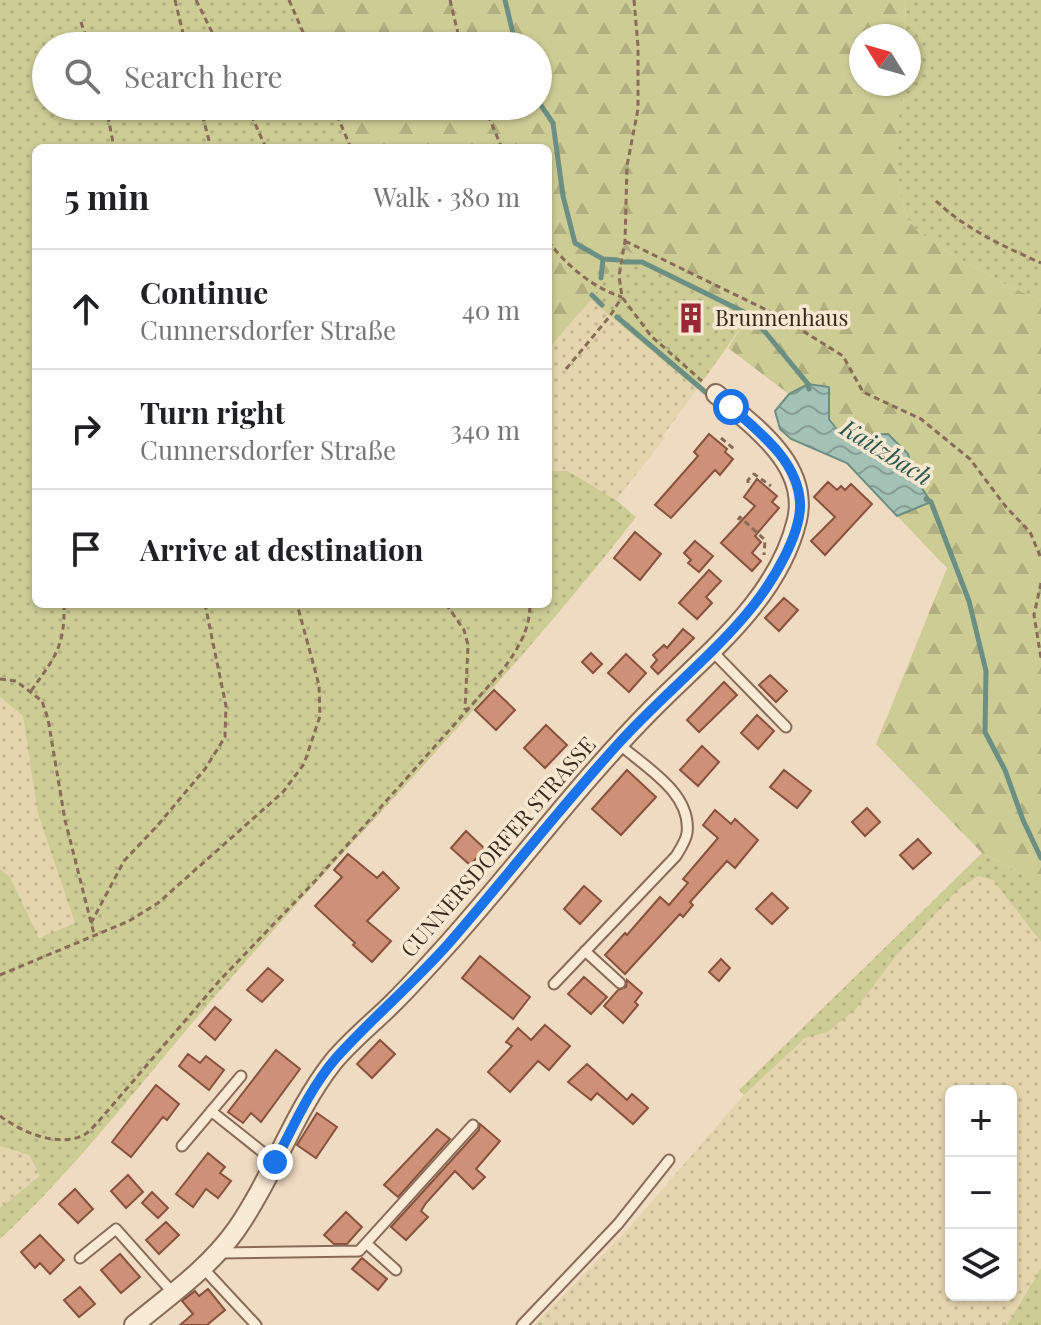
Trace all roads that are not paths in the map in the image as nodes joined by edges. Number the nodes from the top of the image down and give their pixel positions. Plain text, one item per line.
1 (716, 394) road end
2 (712, 651) junction
3 (786, 727) dead end
4 (618, 744) junction
5 (585, 951) junction
6 (620, 983) dead end
7 (554, 984) dead end
8 (241, 1076) dead end
9 (211, 1111) junction
10 (473, 1125) dead end
11 (182, 1146) dead end
12 (669, 1160) dead end
13 (275, 1162) junction
14 (366, 1243) junction
15 (218, 1253) junction
16 (80, 1258) dead end
17 (203, 1268) junction
18 (396, 1270) dead end
19 (173, 1293) junction
20 (134, 1325) edge
21 (256, 1325) edge
22 (522, 1325) edge

1 - 2 street, CUNNERSDORFER STRASSE
2 - 3 lane
2 - 4 street, CUNNERSDORFER STRASSE
4 - 5 lane
4 - 13 street, CUNNERSDORFER STRASSE
5 - 6 lane
5 - 7 lane
8 - 9 lane
9 - 11 lane
9 - 13 lane
10 - 14 lane
12 - 22 lane
13 - 15 street, CUNNERSDORFER STRASSE
14 - 15 lane
14 - 18 lane
15 - 17 street, CUNNERSDORFER STRASSE
16 - 19 lane
17 - 19 street, CUNNERSDORFER STRASSE
17 - 21 lane
19 - 20 street, CUNNERSDORFER STRASSE

